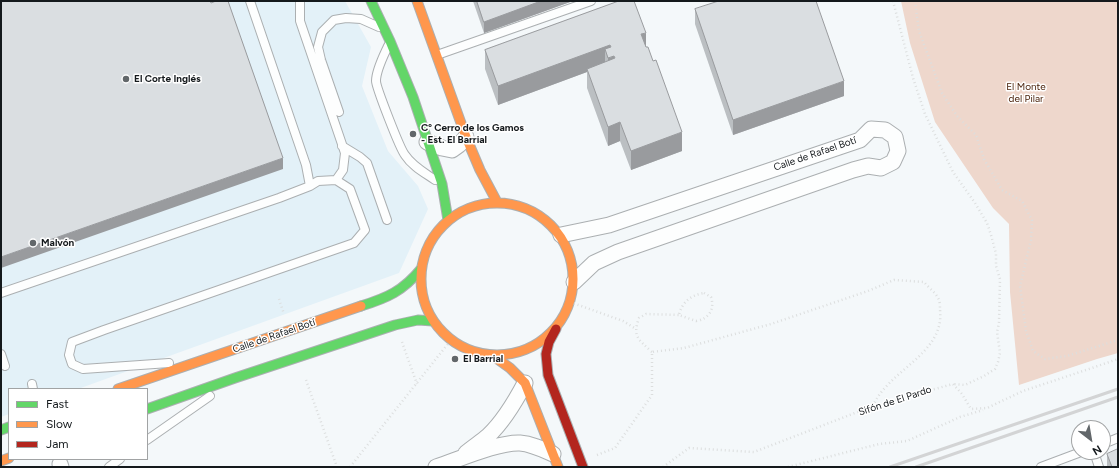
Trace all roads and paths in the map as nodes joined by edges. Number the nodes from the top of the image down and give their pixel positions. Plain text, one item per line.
1 (250, 1) edge
2 (300, 1) edge
3 (371, 1) edge
4 (417, 1) edge
5 (591, 1) edge
6 (893, 1) edge
7 (914, 1) edge
8 (384, 28) junction
9 (390, 41) junction
10 (436, 55) junction
11 (339, 112) dead end
12 (466, 137) junction
13 (427, 142) junction
14 (342, 146) junction
15 (336, 180) junction
16 (442, 184) junction
17 (310, 186) junction
18 (497, 202) junction
19 (387, 220) dead end
20 (448, 220) junction
21 (561, 235) junction
22 (421, 269) junction
23 (574, 282) junction
24 (1, 294) edge
25 (279, 299) dead end
26 (570, 302) junction
27 (284, 314) dead end
28 (679, 315) junction
29 (433, 321) junction
30 (557, 326) junction
31 (361, 327) dead end
32 (636, 329) junction
33 (451, 340) junction
34 (1118, 340) edge
35 (401, 341) dead end
36 (652, 352) junction
37 (1, 354) edge
38 (492, 355) junction
39 (1118, 358) edge
40 (203, 360) junction
41 (5, 366) dead end
42 (251, 373) junction
43 (235, 378) junction
44 (306, 380) dead end
45 (526, 383) junction
46 (417, 384) junction
47 (953, 384) junction
48 (121, 388) edge
49 (873, 406) junction
50 (987, 408) junction
51 (148, 410) edge
52 (148, 439) edge
53 (1071, 456) edge
54 (591, 458) dead end
55 (119, 460) edge
56 (455, 460) junction
57 (555, 461) edge
58 (109, 467) edge
59 (337, 467) edge
60 (350, 467) edge
61 (436, 467) edge
62 (583, 467) edge
63 (663, 467) edge
64 (788, 467) edge
65 (1041, 467) edge

1 - 17 lane
2 - 14 lane
3 - 8 street
4 - 10 street
5 - 10 lane
6 - 47 path, Sifón de El Pardo
7 - 34 path
8 - 9 street
8 - 11 lane
9 - 13 street
9 - 16 lane
10 - 12 street
12 - 13 street
12 - 18 street
13 - 16 street
14 - 15 lane
14 - 19 lane
15 - 17 lane
15 - 40 lane
16 - 20 street
17 - 24 lane
18 - 20 street
18 - 21 street
20 - 22 street
21 - 23 street
21 - 23 street, Calle de Rafael Botí
22 - 29 street
22 - 40 street, Calle de Rafael Botí
23 - 26 street
25 - 27 path
26 - 30 street
26 - 32 path
28 - 28 path
28 - 32 path
29 - 33 street
29 - 42 street
30 - 38 street
30 - 62 street
31 - 42 street
32 - 36 path
33 - 38 street
33 - 46 path
35 - 46 path
36 - 49 path
36 - 54 path
37 - 41 lane
38 - 45 street
39 - 50 path
40 - 48 street, Calle de Rafael Botí
42 - 43 street
43 - 51 street
43 - 52 lane
44 - 59 path
45 - 56 street
45 - 57 street
46 - 60 path
47 - 49 path, Sifón de El Pardo
47 - 50 path
49 - 63 path, Sifón de El Pardo
50 - 64 path
53 - 65 lane
55 - 58 lane
56 - 57 street
56 - 61 street

